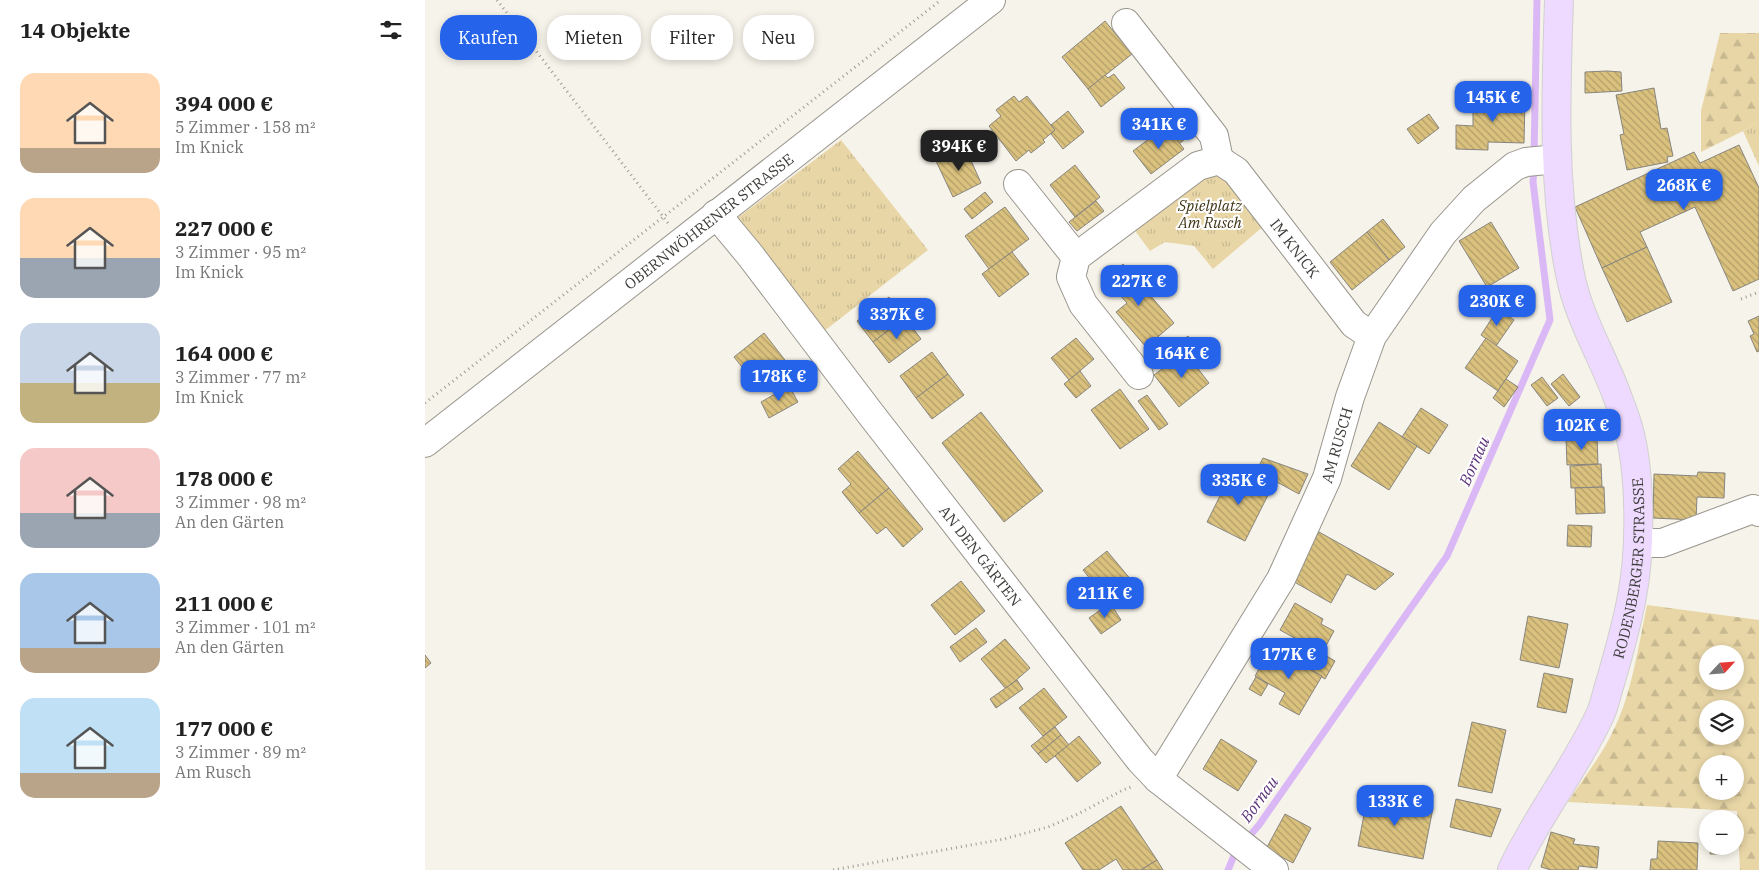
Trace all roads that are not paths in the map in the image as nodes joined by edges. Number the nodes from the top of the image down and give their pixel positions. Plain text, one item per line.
1 (991, 0) edge
2 (1559, 0) edge
3 (1125, 23) dead end
4 (1219, 160) junction
5 (1541, 160) junction
6 (1017, 184) dead end
7 (716, 214) junction
8 (1076, 257) junction
9 (1372, 336) junction
10 (1139, 375) dead end
11 (425, 443) edge
12 (1759, 512) edge
13 (1638, 543) junction
14 (1158, 779) junction
15 (1274, 870) edge
16 (1512, 870) edge

1 - 7 street, OBERNWÖHRENER STRASSE
2 - 5 main road, RODENBERGER STRASSE
3 - 4 street
4 - 8 street
4 - 9 street, IM KNICK
5 - 9 street, AM RUSCH
5 - 13 main road, RODENBERGER STRASSE
6 - 8 street
7 - 11 street, OBERNWÖHRENER STRASSE
7 - 14 street, AN DEN GÄRTEN
8 - 10 street
9 - 14 street, AM RUSCH
12 - 13 street
13 - 16 main road, RODENBERGER STRASSE
14 - 15 street, AN DEN GÄRTEN

